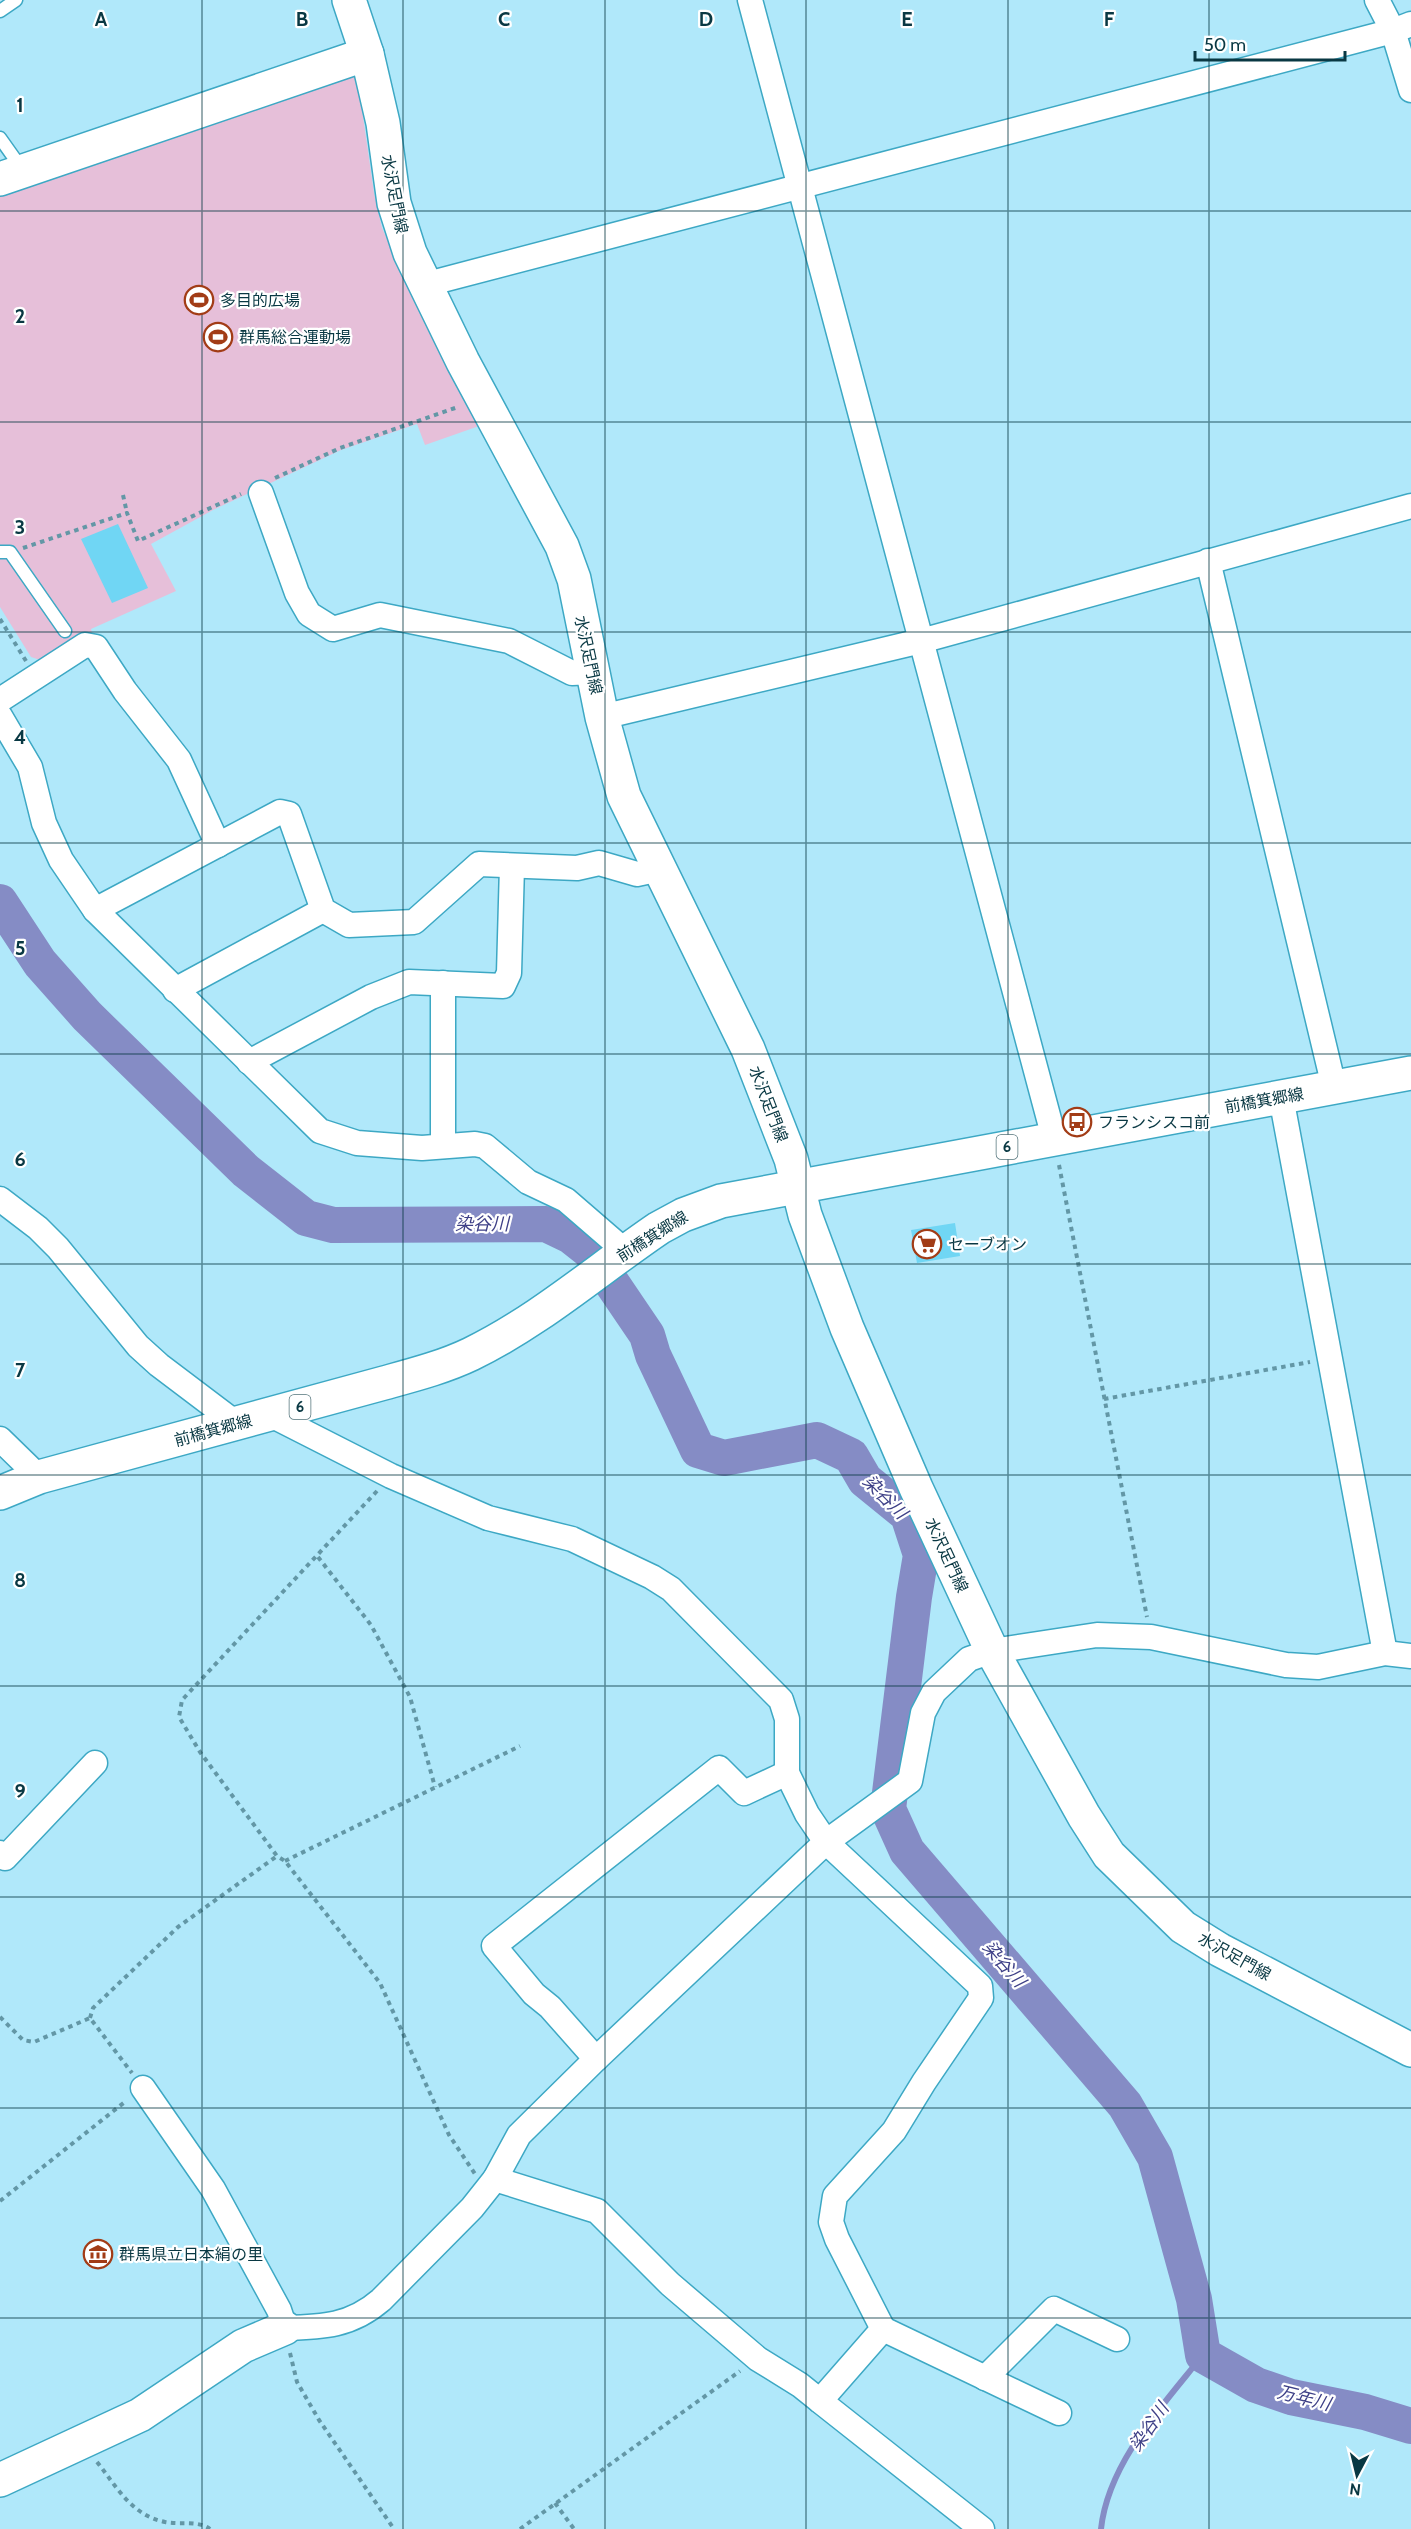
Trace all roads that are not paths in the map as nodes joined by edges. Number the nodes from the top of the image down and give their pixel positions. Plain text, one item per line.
1 (16, 0) edge
2 (349, 0) edge
3 (750, 0) edge
4 (1377, 0) edge
5 (0, 11) edge
6 (1402, 27) edge
7 (366, 54) junction
8 (1411, 90) edge
9 (0, 138) edge
10 (12, 175) edge
11 (801, 187) junction
12 (425, 287) junction
13 (259, 488) road end
14 (1411, 506) edge
15 (5, 552) edge
16 (1208, 561) junction
17 (65, 631) dead end
18 (921, 641) junction
19 (593, 672) junction
20 (0, 699) edge
21 (0, 716) edge
22 (602, 717) junction
23 (218, 845) junction
24 (512, 866) junction
25 (660, 869) junction
26 (95, 910) junction
27 (322, 910) junction
28 (443, 983) junction
29 (175, 990) junction
30 (249, 1062) junction
31 (1411, 1073) edge
32 (1334, 1087) junction
33 (1281, 1097) junction
34 (1054, 1138) junction
35 (442, 1146) junction
36 (798, 1186) junction
37 (0, 1199) edge
38 (621, 1254) junction
39 (271, 1415) junction
40 (237, 1424) junction
41 (0, 1439) edge
42 (39, 1477) junction
43 (0, 1493) edge
44 (992, 1651) junction
45 (1385, 1653) junction
46 (1411, 1656) edge
47 (95, 1763) dead end
48 (787, 1773) junction
49 (826, 1842) junction
50 (0, 1853) edge
51 (1411, 2050) edge
52 (596, 2059) junction
53 (143, 2088) road end
54 (495, 2179) junction
55 (285, 2328) junction
56 (883, 2329) junction
57 (1117, 2339) dead end
58 (985, 2378) junction
59 (820, 2401) junction
60 (1059, 2413) dead end
61 (0, 2480) edge
62 (982, 2529) edge

1 - 5 lane
2 - 7 main road, 水沢足門線
3 - 11 street
4 - 6 street
6 - 8 street
6 - 11 street
7 - 10 main road
7 - 12 main road, 水沢足門線
9 - 10 lane
11 - 12 street
11 - 18 street
12 - 19 main road, 水沢足門線
13 - 19 street
14 - 16 street
15 - 17 lane
16 - 18 street
16 - 32 street
18 - 22 street
18 - 34 street
19 - 22 main road, 水沢足門線
20 - 23 street
21 - 26 street
22 - 25 main road, 水沢足門線
23 - 26 street
23 - 27 street
24 - 25 street
24 - 27 street
24 - 28 street
25 - 36 main road, 水沢足門線
26 - 29 street
27 - 29 street
28 - 30 street
28 - 35 street
29 - 30 street
30 - 35 street
31 - 32 main road, 前橋箕郷線 / 6
32 - 33 main road, 前橋箕郷線 / 6
33 - 34 main road, 前橋箕郷線 / 6
33 - 45 street
34 - 36 main road, 前橋箕郷線 / 6
35 - 38 street
36 - 38 main road, 前橋箕郷線 / 6
36 - 44 main road, 水沢足門線
37 - 40 street
38 - 39 main road, 前橋箕郷線 / 6
39 - 40 main road, 前橋箕郷線 / 6
39 - 48 street
40 - 42 main road, 前橋箕郷線 / 6
41 - 42 street
42 - 43 main road, 前橋箕郷線 / 6
44 - 45 street
44 - 49 street
44 - 51 main road, 水沢足門線
45 - 46 street
47 - 50 street
48 - 49 street
48 - 52 street
49 - 52 street
49 - 56 street
52 - 54 street
53 - 55 street
54 - 55 street
54 - 59 street
55 - 61 main road
56 - 58 street
56 - 59 street
57 - 58 street
58 - 60 street
59 - 62 street

